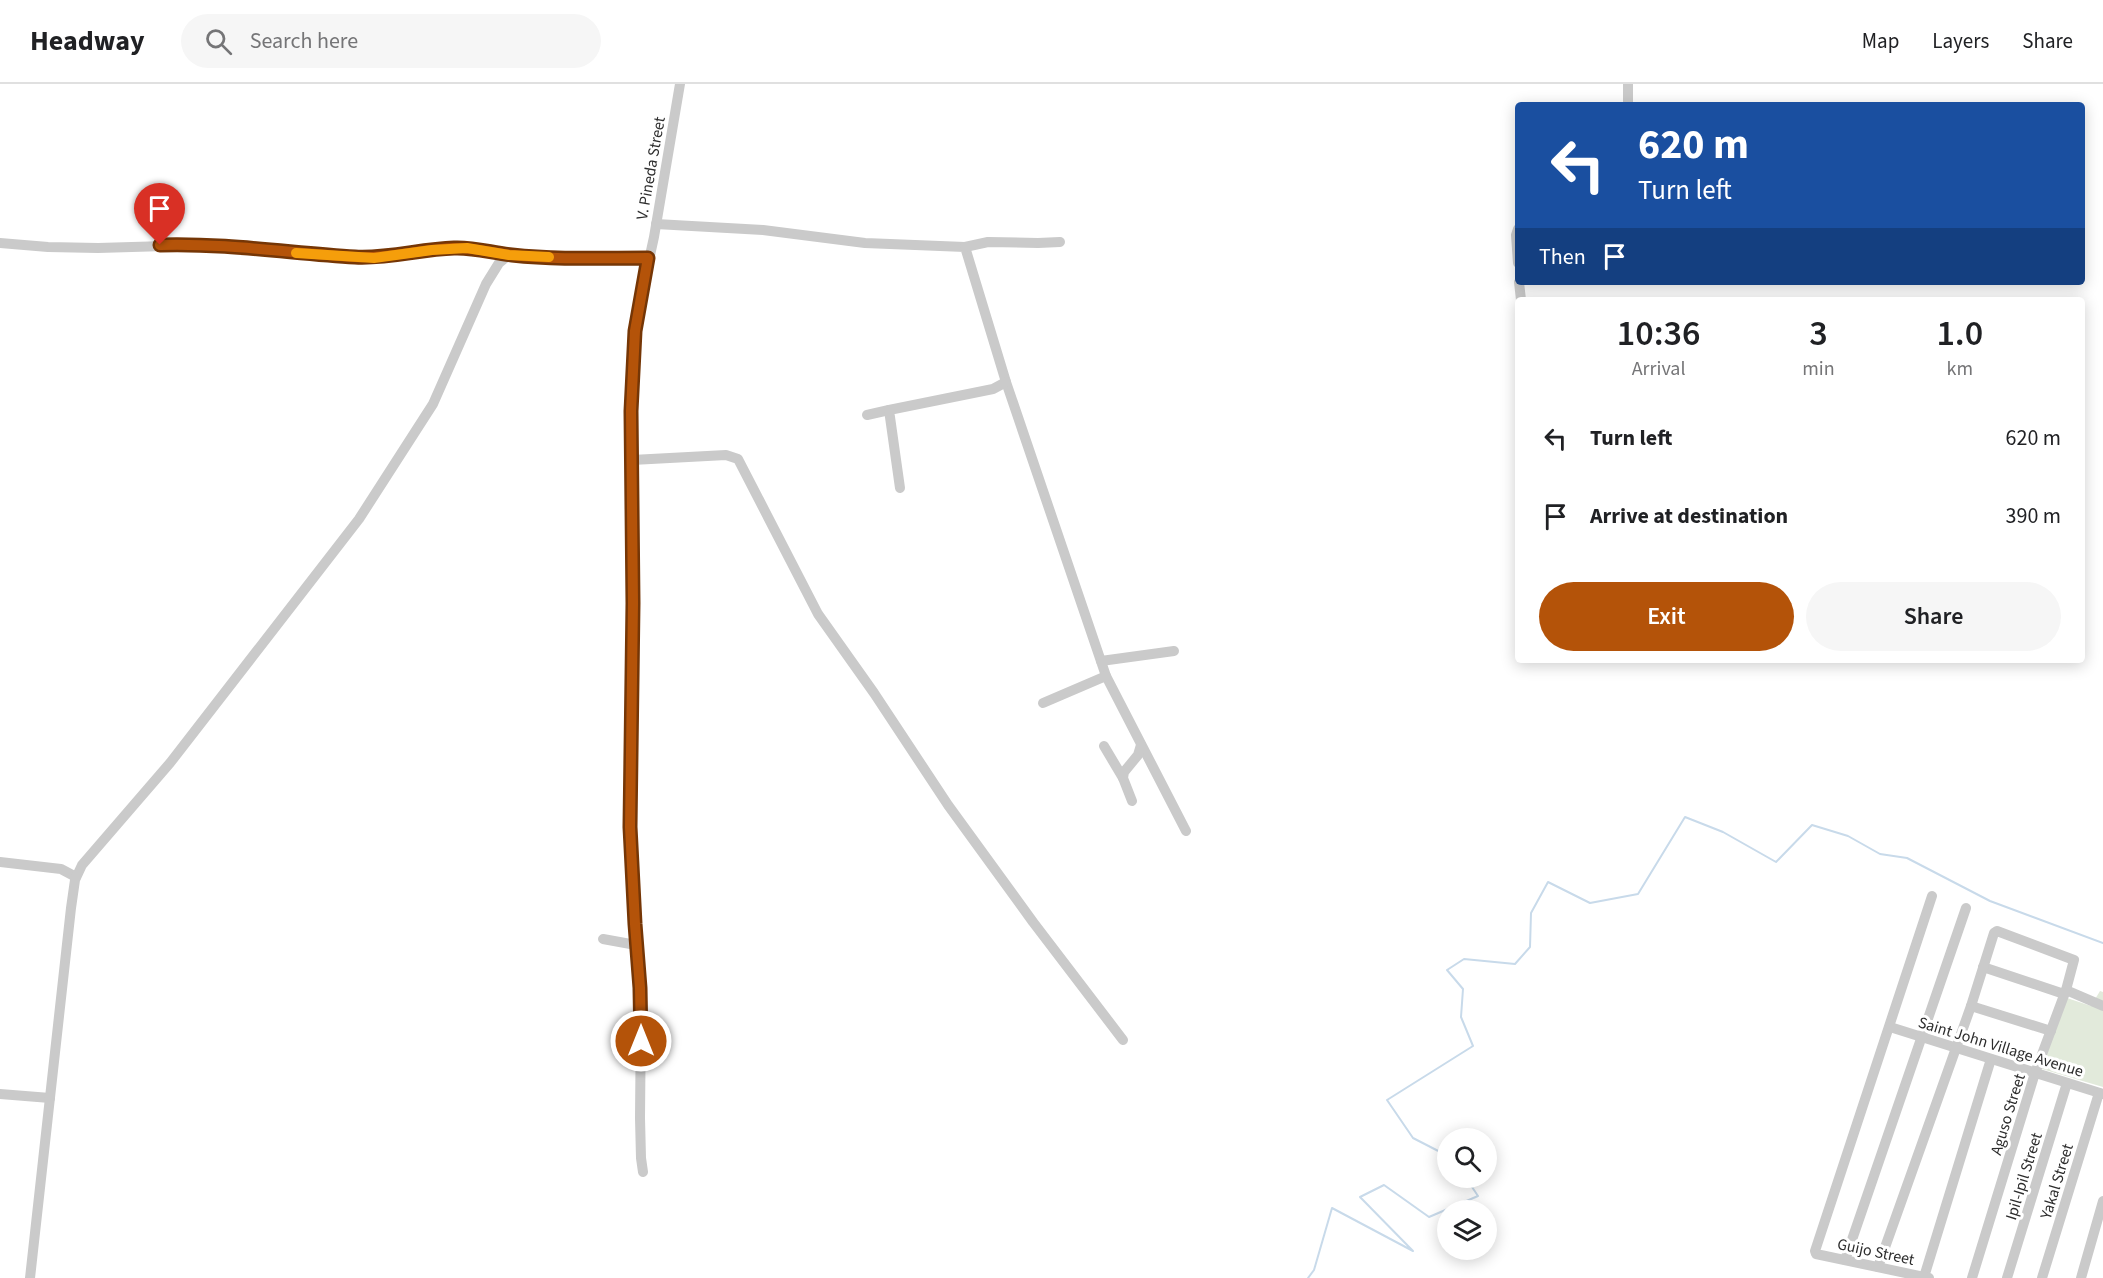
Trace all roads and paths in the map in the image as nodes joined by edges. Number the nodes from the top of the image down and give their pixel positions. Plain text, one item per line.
1 (680, 84) edge
2 (1628, 84) edge
3 (1628, 102) edge
4 (656, 224) junction
5 (1060, 242) dead end
6 (0, 243) edge
7 (964, 247) junction
8 (509, 255) junction
9 (648, 258) junction
10 (1006, 382) junction
11 (889, 410) junction
12 (867, 415) dead end
13 (632, 460) junction
14 (900, 488) dead end
15 (1174, 651) dead end
16 (1101, 661) junction
17 (1106, 676) junction
18 (1044, 703) dead end
19 (1142, 745) junction
20 (1104, 746) dead end
21 (1123, 778) junction
22 (1132, 801) dead end
23 (1186, 831) dead end
24 (0, 862) edge
25 (76, 877) junction
26 (1932, 896) dead end
27 (1966, 908) dead end
28 (603, 939) dead end
29 (636, 945) junction
30 (1983, 967) junction
31 (2065, 992) junction
32 (1971, 1006) junction
33 (2103, 1006) edge
34 (1890, 1027) junction
35 (2051, 1031) junction
36 (1922, 1038) junction
37 (1123, 1040) dead end
38 (1955, 1048) junction
39 (1991, 1059) junction
40 (2035, 1073) junction
41 (2067, 1083) junction
42 (2101, 1093) edge
43 (0, 1094) edge
44 (50, 1098) junction
45 (643, 1172) dead end
46 (2103, 1201) edge
47 (1845, 1260) junction
48 (1878, 1267) junction
49 (1927, 1277) edge
50 (30, 1278) edge
51 (1972, 1278) edge
52 (2007, 1278) edge
53 (2042, 1278) edge
54 (2080, 1278) edge

1 - 4 street, V. Pineda Street
2 - 3 street
4 - 7 street
4 - 9 street, V. Pineda Street
5 - 7 street
6 - 8 street
7 - 10 street
8 - 9 street
8 - 25 street
9 - 13 street, V. Pineda Street
10 - 11 street
10 - 16 street
11 - 12 street
11 - 14 street
13 - 29 street, V. Pineda Street
13 - 37 street
15 - 16 street
16 - 17 street
17 - 18 street
17 - 19 street
19 - 21 street
19 - 23 street
20 - 21 street
21 - 22 street
24 - 25 street
25 - 44 street
26 - 34 street
27 - 36 street
28 - 29 street
29 - 45 street, V. Pineda Street
30 - 31 street
30 - 31 street, Aguso Street
30 - 32 street
31 - 33 street
31 - 35 street, Aguso Street
32 - 35 street
32 - 38 street
34 - 36 street, Saint John Village Avenue
34 - 47 street, Guijo Street
35 - 40 street, Aguso Street
36 - 38 street, Saint John Village Avenue
36 - 47 street
38 - 39 street, Saint John Village Avenue
38 - 48 street
39 - 40 street, Saint John Village Avenue
39 - 49 street
40 - 41 street, Saint John Village Avenue
40 - 51 street, Aguso Street
41 - 42 street, Saint John Village Avenue
41 - 52 street, Ipil-Ipil Street
42 - 53 street, Yakal Street
43 - 44 street
44 - 50 street
46 - 54 street
47 - 48 street, Guijo Street
48 - 49 street, Guijo Street

